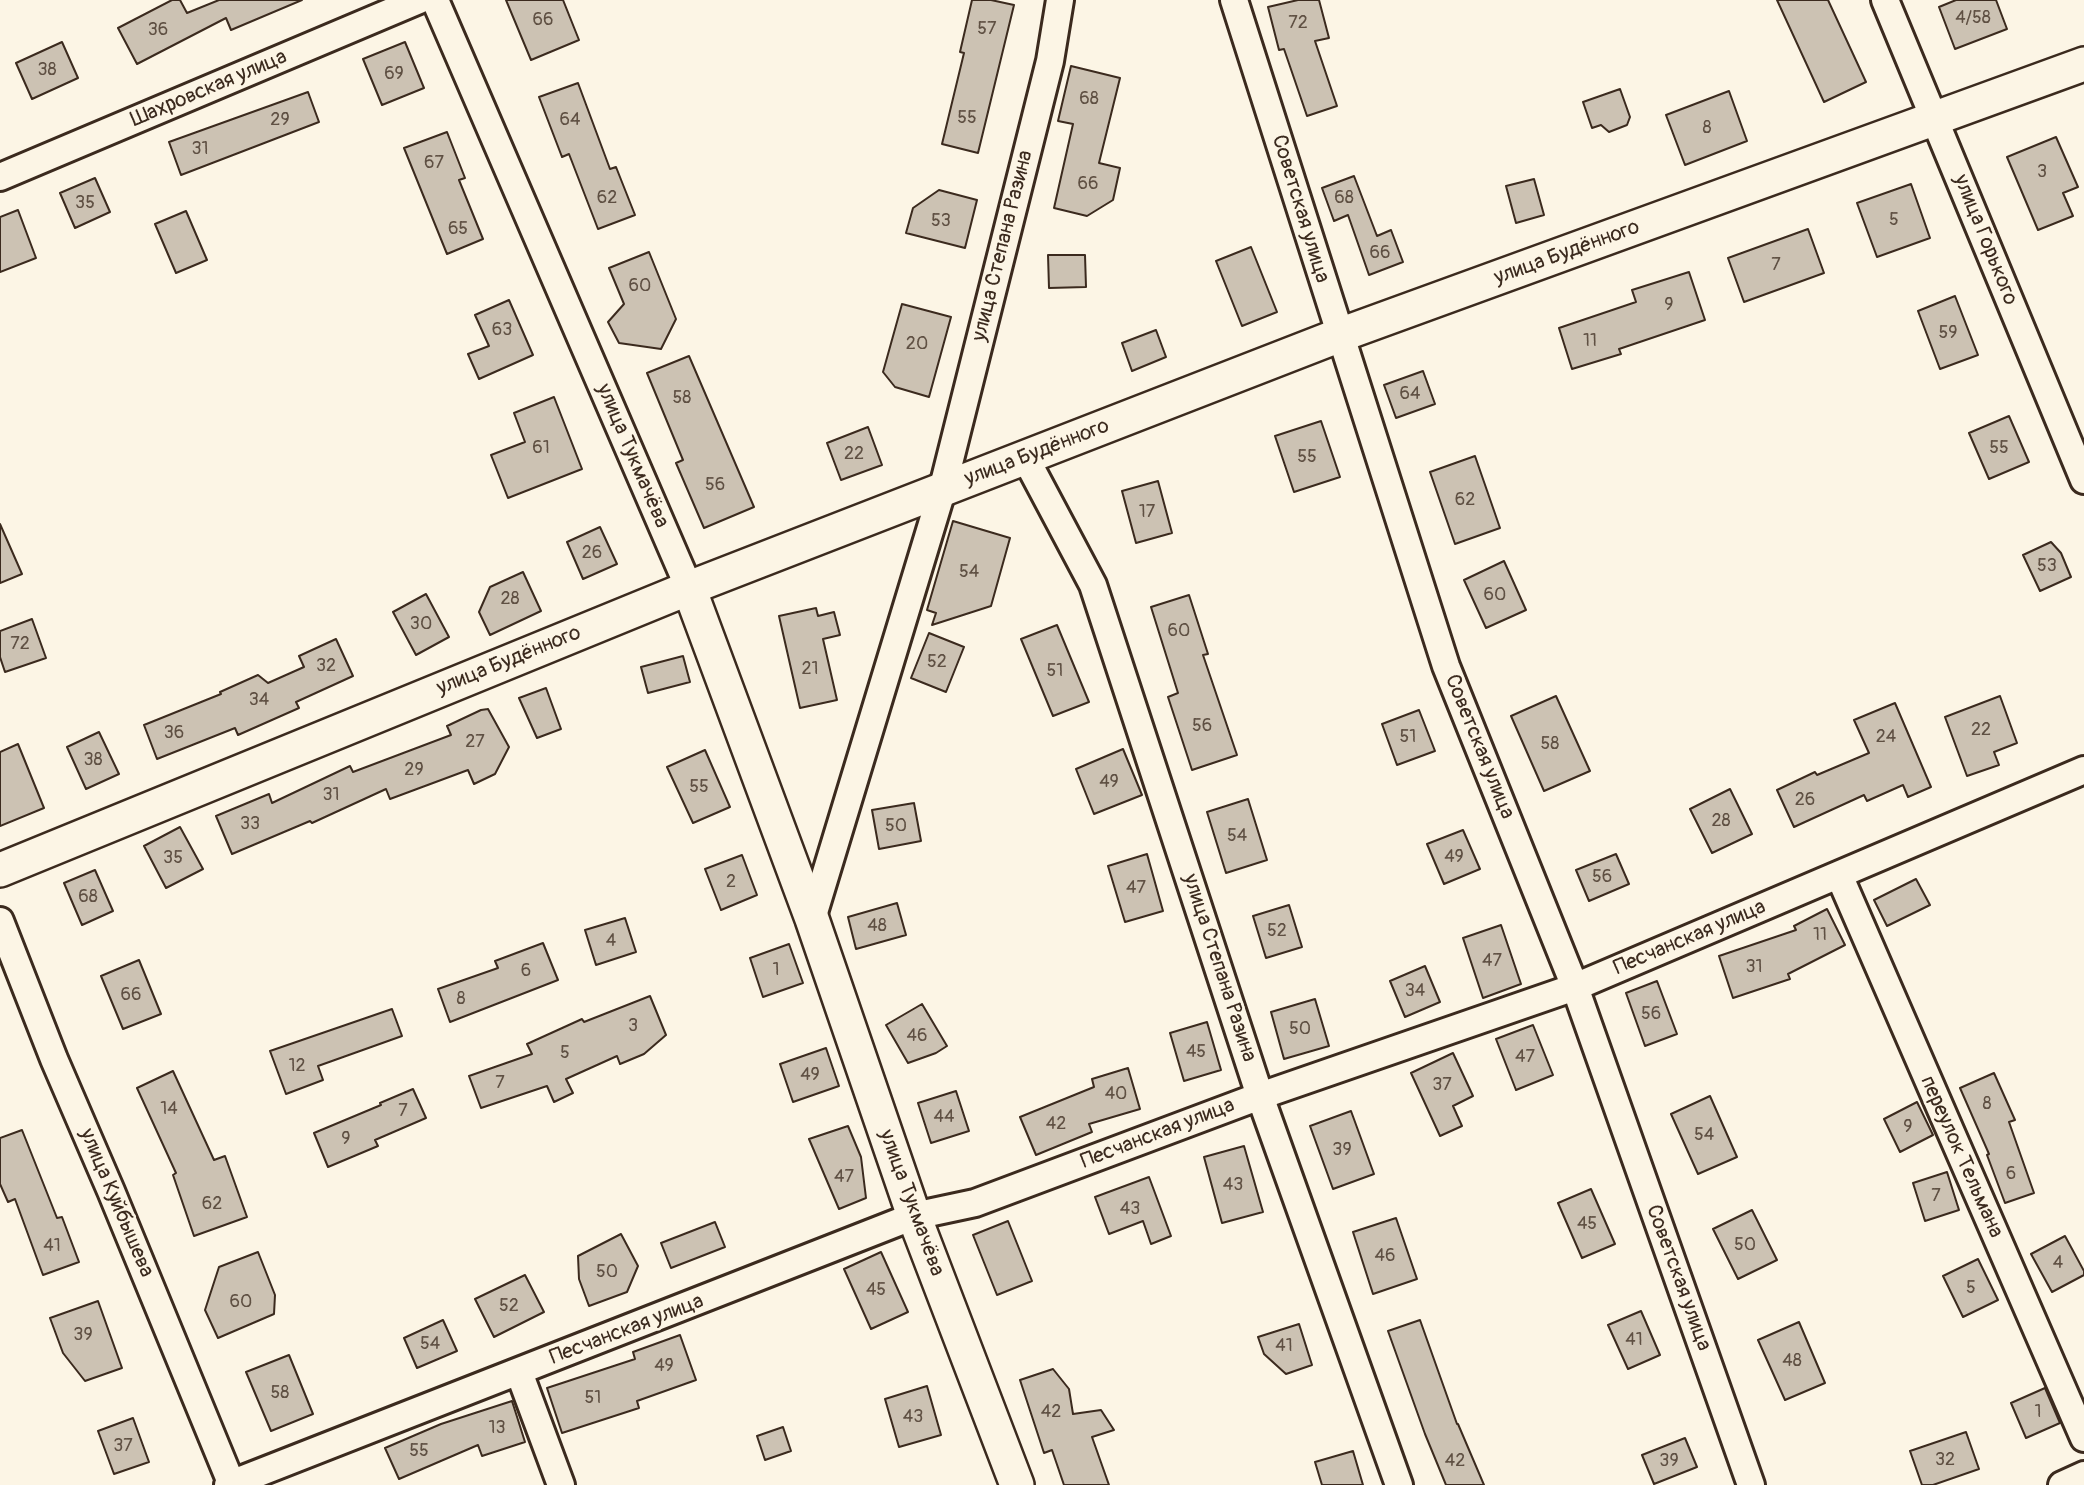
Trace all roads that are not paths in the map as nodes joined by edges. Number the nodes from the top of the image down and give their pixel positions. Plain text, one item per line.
1 (419, 0) edge
2 (435, 0) edge
3 (1059, 0) edge
4 (1234, 0) edge
5 (1885, 0) edge
6 (2084, 64) edge
7 (1935, 119) junction
8 (0, 177) edge
9 (1340, 335) junction
10 (1026, 457) junction
11 (2084, 480) edge
12 (942, 491) junction
13 (689, 588) junction
14 (2084, 771) edge
15 (0, 870) edge
16 (1839, 875) junction
17 (812, 919) junction
18 (0, 921) edge
19 (1575, 987) junction
20 (1261, 1096) junction
21 (914, 1216) junction
22 (519, 1372) junction
23 (2084, 1438) edge
24 (2084, 1475) edge
25 (230, 1485) edge
26 (561, 1485) edge
27 (1017, 1485) edge
28 (1399, 1485) edge
29 (1751, 1485) edge
30 (2062, 1485) edge

1 - 8 street, Шахровская улица
2 - 13 street, улица Тукмачёва
3 - 12 street, улица Степана Разина
4 - 9 street, Советская улица
5 - 7 street, улица Горького
6 - 7 street, улица Будённого
7 - 9 street, улица Будённого
7 - 11 street, улица Горького
9 - 10 street, улица Будённого
9 - 19 street, Советская улица
10 - 12 street, улица Будённого
10 - 20 street, улица Степана Разина
12 - 13 street, улица Будённого
12 - 17 street
13 - 15 street, улица Будённого
13 - 17 street, улица Тукмачёва
14 - 16 street, Песчанская улица
16 - 19 street, Песчанская улица
16 - 23 street, переулок Тельмана
17 - 21 street, улица Тукмачёва
18 - 25 street, улица Куйбышева
19 - 20 street, Песчанская улица
19 - 29 street, Советская улица
20 - 21 street, Песчанская улица
20 - 28 street, улица Степана Разина
21 - 22 street, Песчанская улица
21 - 27 street, улица Тукмачёва
22 - 25 street, Песчанская улица
22 - 26 street
24 - 30 street

